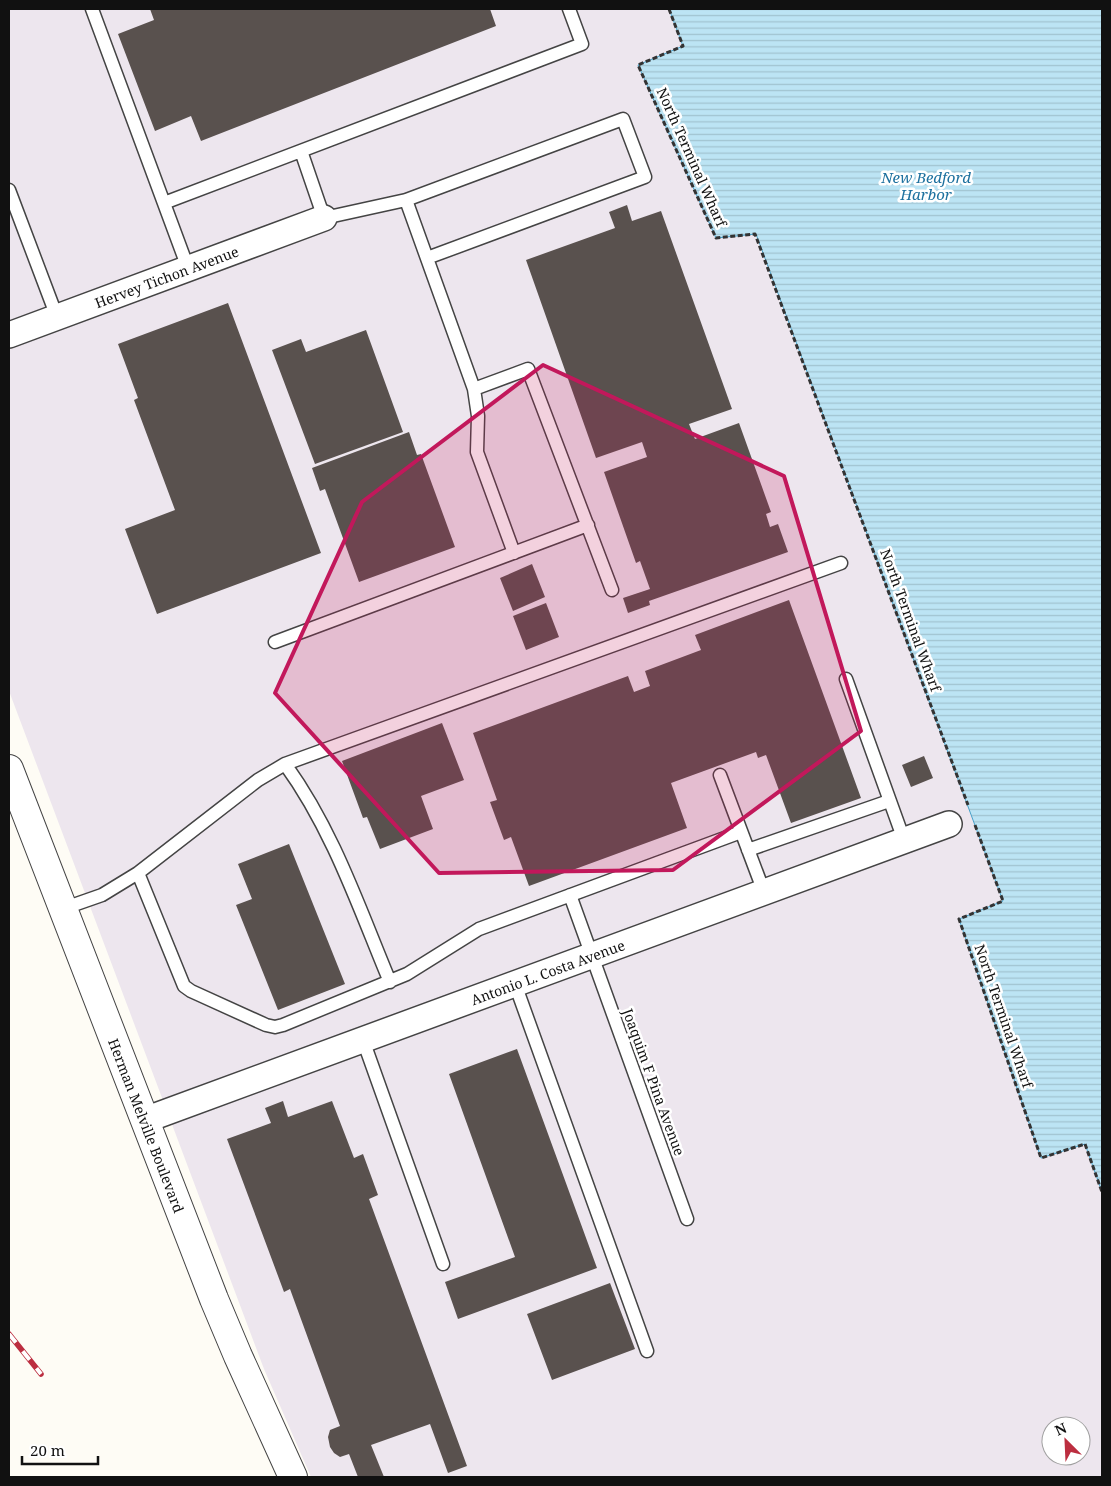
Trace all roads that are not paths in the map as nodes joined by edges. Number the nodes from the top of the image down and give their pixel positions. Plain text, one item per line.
1 (92, 9) edge
2 (569, 9) edge
3 (300, 151) junction
4 (9, 190) edge
5 (406, 200) junction
6 (164, 203) junction
7 (324, 218) junction
8 (427, 258) junction
9 (188, 268) junction
10 (57, 317) junction
11 (9, 335) edge
12 (474, 389) junction
13 (588, 526) junction
14 (514, 553) junction
15 (841, 563) dead end
16 (612, 590) dead end
17 (275, 642) dead end
18 (846, 679) dead end
19 (285, 764) junction
20 (9, 770) edge
21 (720, 775) dead end
22 (889, 801) junction
23 (961, 821) road end
24 (742, 832) junction
25 (904, 840) junction
26 (748, 850) junction
27 (138, 873) junction
28 (764, 892) junction
29 (570, 894) junction
30 (62, 909) junction
31 (592, 956) junction
32 (390, 982) junction
33 (515, 984) junction
34 (363, 1040) junction
35 (145, 1120) junction
36 (687, 1219) dead end
37 (443, 1264) dead end
38 (647, 1351) dead end
39 (293, 1477) edge

1 - 6 lane
2 - 3 lane
3 - 6 lane
3 - 7 lane
4 - 10 lane
5 - 7 lane
5 - 8 lane
5 - 8 lane
6 - 9 lane
7 - 9 street, Hervey Tichon Avenue
8 - 12 lane
9 - 10 street, Hervey Tichon Avenue
10 - 11 street, Hervey Tichon Avenue
12 - 13 lane
12 - 14 lane
13 - 14 lane
13 - 16 lane
14 - 17 lane
15 - 19 lane
18 - 22 lane
19 - 27 lane
19 - 32 lane
20 - 30 street, Herman Melville Boulevard
21 - 24 lane
22 - 25 lane
22 - 26 lane
23 - 25 street, Antonio L. Costa Avenue
24 - 26 lane
24 - 29 lane
25 - 28 street, Antonio L. Costa Avenue
26 - 28 lane
27 - 30 lane
27 - 32 lane
28 - 31 street, Antonio L. Costa Avenue
29 - 31 lane, Joaquim F Pina Avenue
29 - 32 lane
30 - 35 street, Herman Melville Boulevard
31 - 33 street, Antonio L. Costa Avenue
31 - 36 lane, Joaquim F Pina Avenue
33 - 34 street, Antonio L. Costa Avenue
33 - 38 lane
34 - 35 street, Antonio L. Costa Avenue
34 - 37 lane
35 - 39 street, Herman Melville Boulevard

